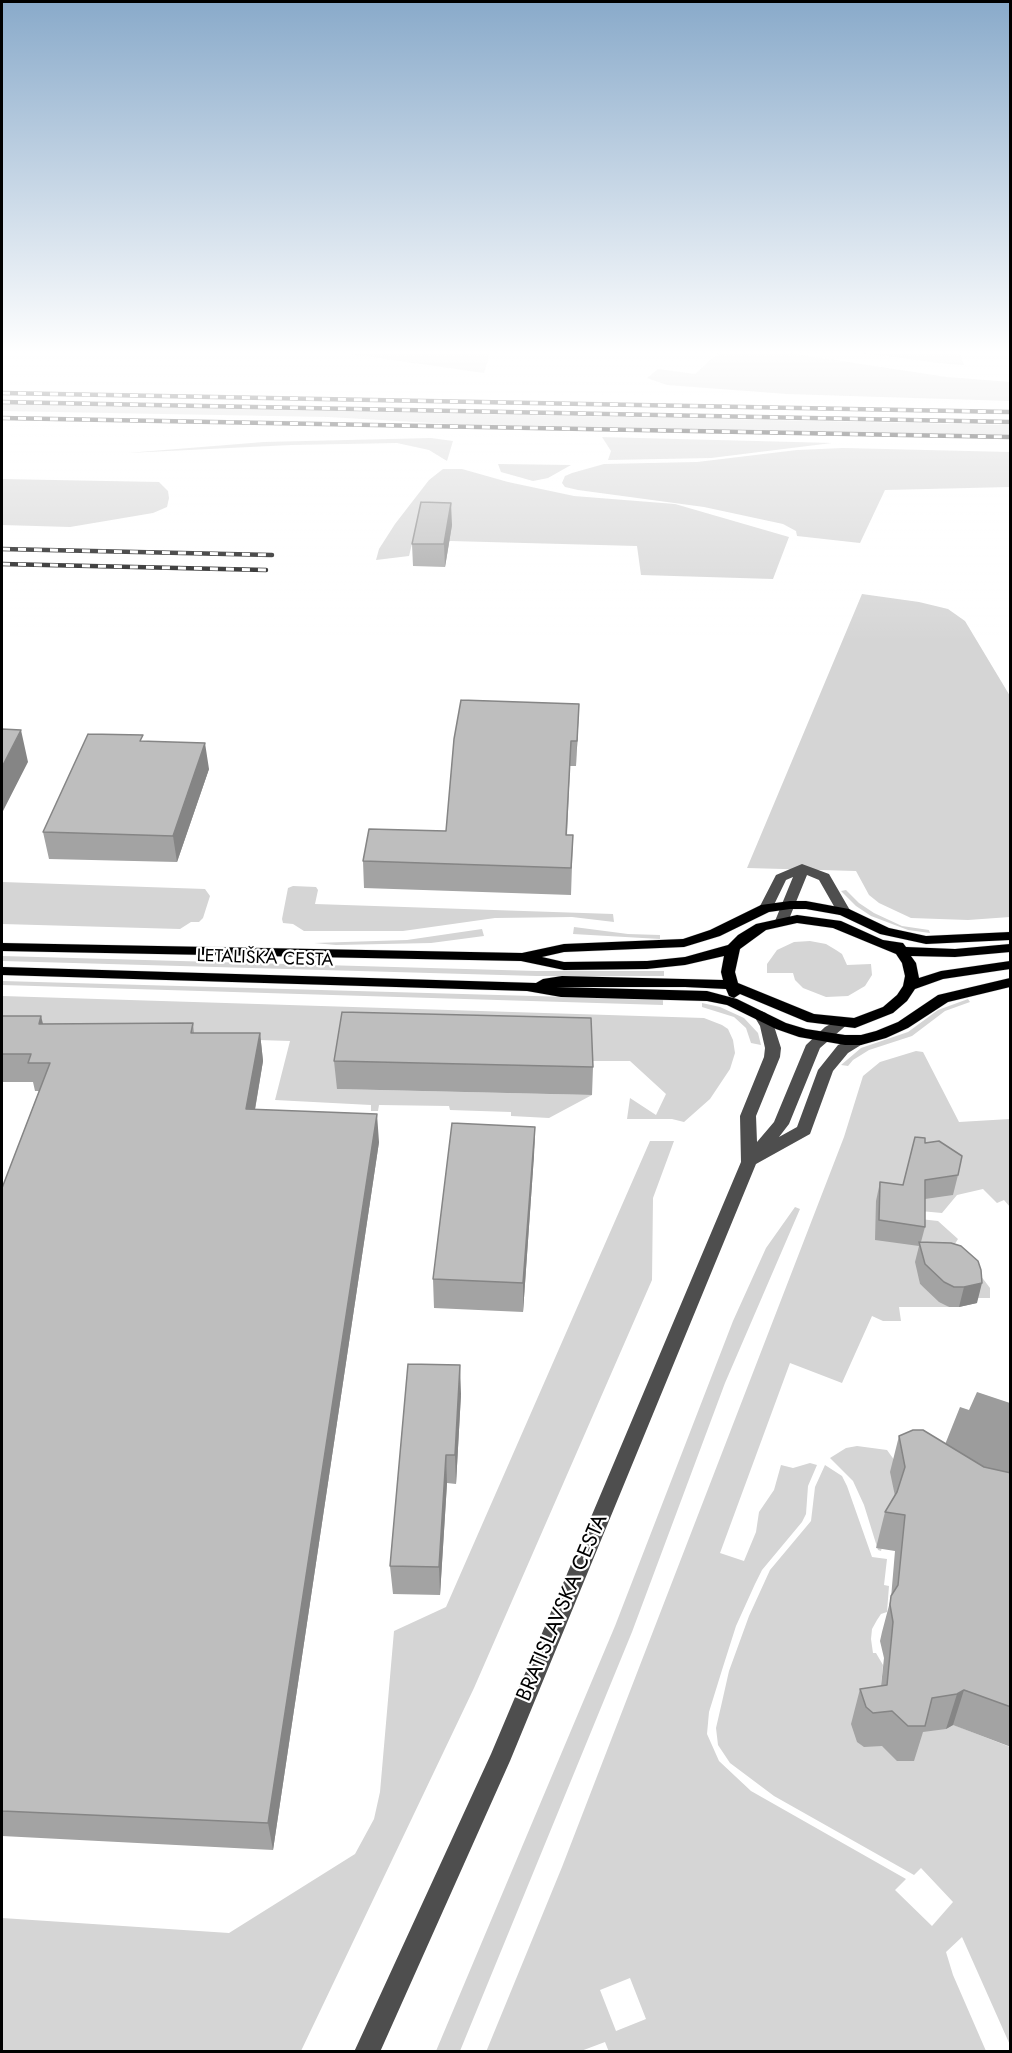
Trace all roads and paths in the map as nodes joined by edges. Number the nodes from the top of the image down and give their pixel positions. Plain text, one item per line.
1 (802, 868) junction
2 (790, 905) junction
3 (766, 908) junction
4 (844, 912) junction
5 (782, 921) junction
6 (885, 931) junction
7 (1011, 936) edge
8 (2, 947) edge
9 (732, 948) junction
10 (1011, 948) edge
11 (902, 951) junction
12 (521, 957) junction
13 (1011, 965) edge
14 (2, 971) edge
15 (1011, 983) edge
16 (730, 985) junction
17 (527, 986) junction
18 (910, 986) junction
19 (741, 1006) junction
20 (761, 1016) junction
21 (842, 1023) junction
22 (821, 1038) junction
23 (861, 1040) junction
24 (749, 1162) junction
25 (368, 2052) edge

1 - 2 street
1 - 3 street
1 - 4 street
2 - 3 main road, LETALIŠKA CESTA
2 - 4 main road, LETALIŠKA CESTA
2 - 5 street
3 - 12 main road, LETALIŠKA CESTA
4 - 6 main road, LETALIŠKA CESTA
5 - 9 main road, LETALIŠKA CESTA
5 - 11 main road, LETALIŠKA CESTA
6 - 7 main road, LETALIŠKA CESTA
6 - 11 main road, LETALIŠKA CESTA
8 - 12 main road, LETALIŠKA CESTA
9 - 12 main road, LETALIŠKA CESTA
9 - 16 main road
10 - 11 main road, LETALIŠKA CESTA
11 - 18 main road, LETALIŠKA CESTA
13 - 18 main road, LETALIŠKA CESTA
14 - 17 main road, LETALIŠKA CESTA
15 - 23 main road, LETALIŠKA CESTA
16 - 17 main road, LETALIŠKA CESTA
16 - 19 main road
16 - 21 main road, LETALIŠKA CESTA
17 - 19 main road, LETALIŠKA CESTA
18 - 21 main road, LETALIŠKA CESTA
19 - 20 main road, LETALIŠKA CESTA
20 - 22 main road, LETALIŠKA CESTA
20 - 24 street, BRATISLAVSKA CESTA
21 - 22 street, BRATISLAVSKA CESTA
22 - 23 main road, LETALIŠKA CESTA
22 - 24 street, BRATISLAVSKA CESTA
23 - 24 street
24 - 25 street, BRATISLAVSKA CESTA

